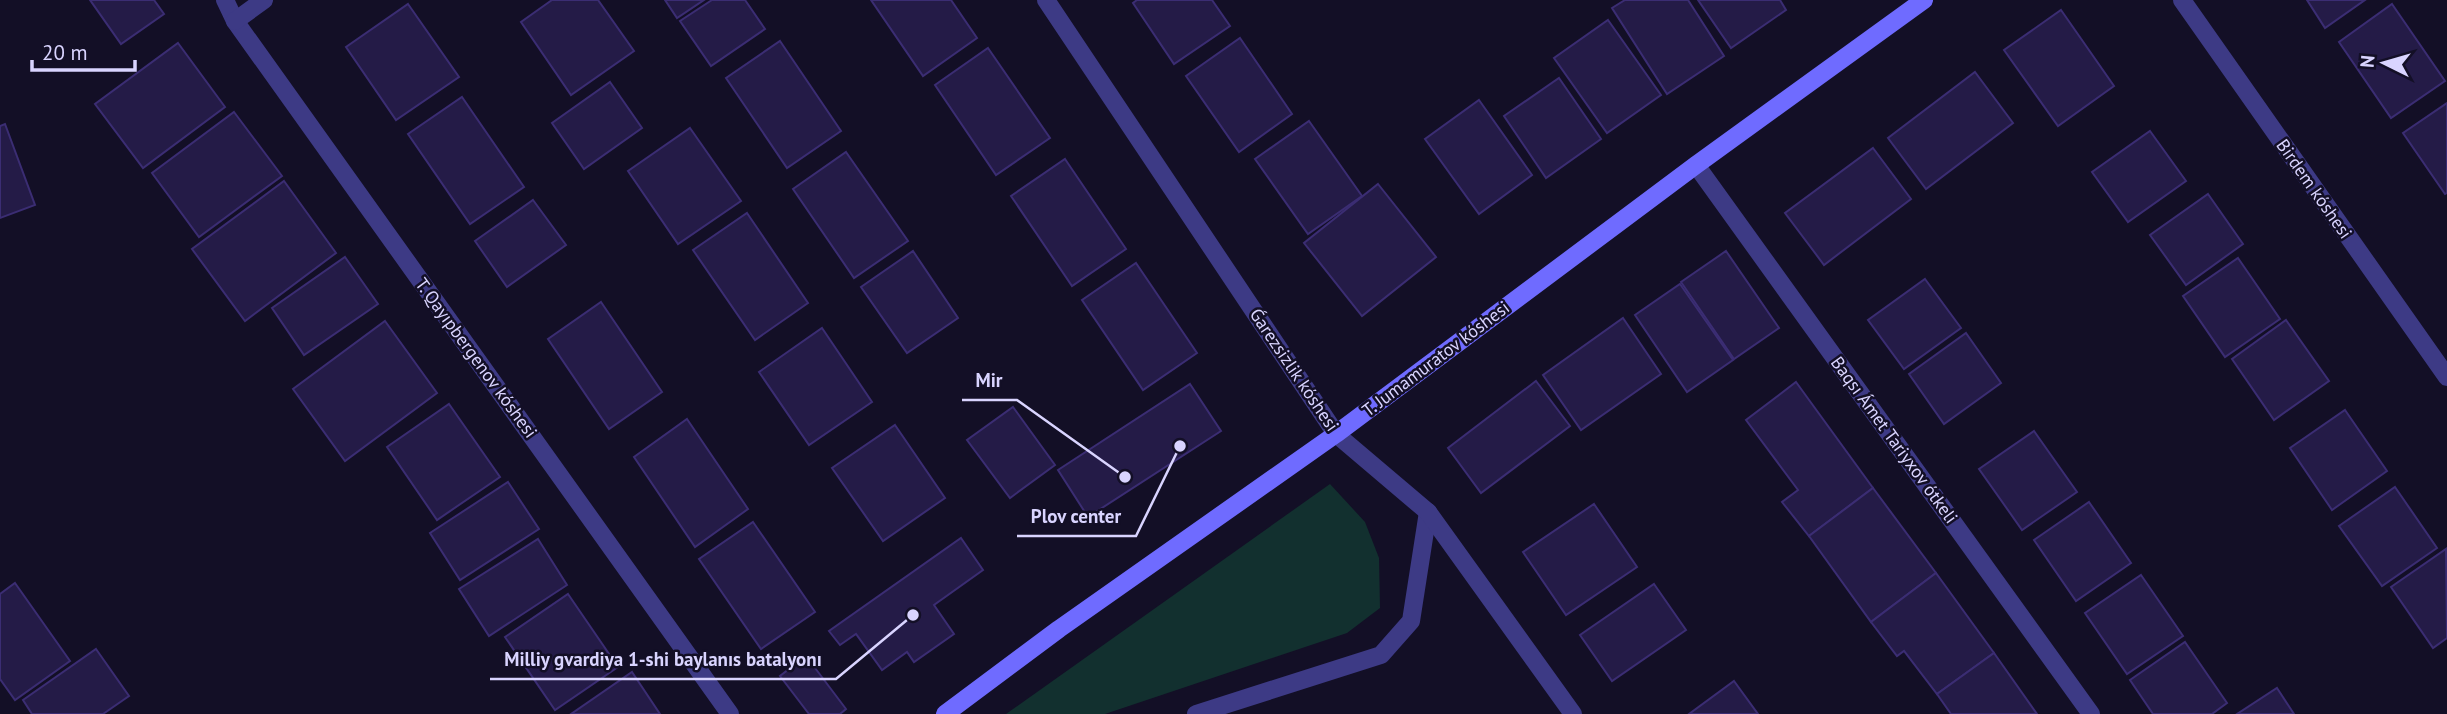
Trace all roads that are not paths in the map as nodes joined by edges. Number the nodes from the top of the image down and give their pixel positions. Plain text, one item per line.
1 (225, 0) edge
2 (264, 0) edge
3 (1046, 0) edge
4 (1924, 0) edge
5 (2182, 0) edge
6 (235, 21) junction
7 (1696, 165) junction
8 (2447, 377) edge
9 (1336, 434) junction
10 (1428, 512) junction
11 (730, 714) edge
12 (944, 714) edge
13 (1196, 714) edge
14 (1573, 714) edge
15 (2091, 714) edge

1 - 6 street, T. Qayıpbergenov kóshesi
2 - 6 street
3 - 9 street, Ǵarezsizlik kóshesi
4 - 7 main road, T. Jumamuratov kóshesi
5 - 8 street, Birdem kóshesi
6 - 11 street, T. Qayıpbergenov kóshesi
7 - 9 main road, T. Jumamuratov kóshesi
7 - 15 street, Baqsı Ámet Tariyxov ótkeli
9 - 10 street, Ǵarezsizlik kóshesi
9 - 12 main road, T. Jumamuratov kóshesi
10 - 13 street
10 - 14 street, Ǵarezsizlik kóshesi

